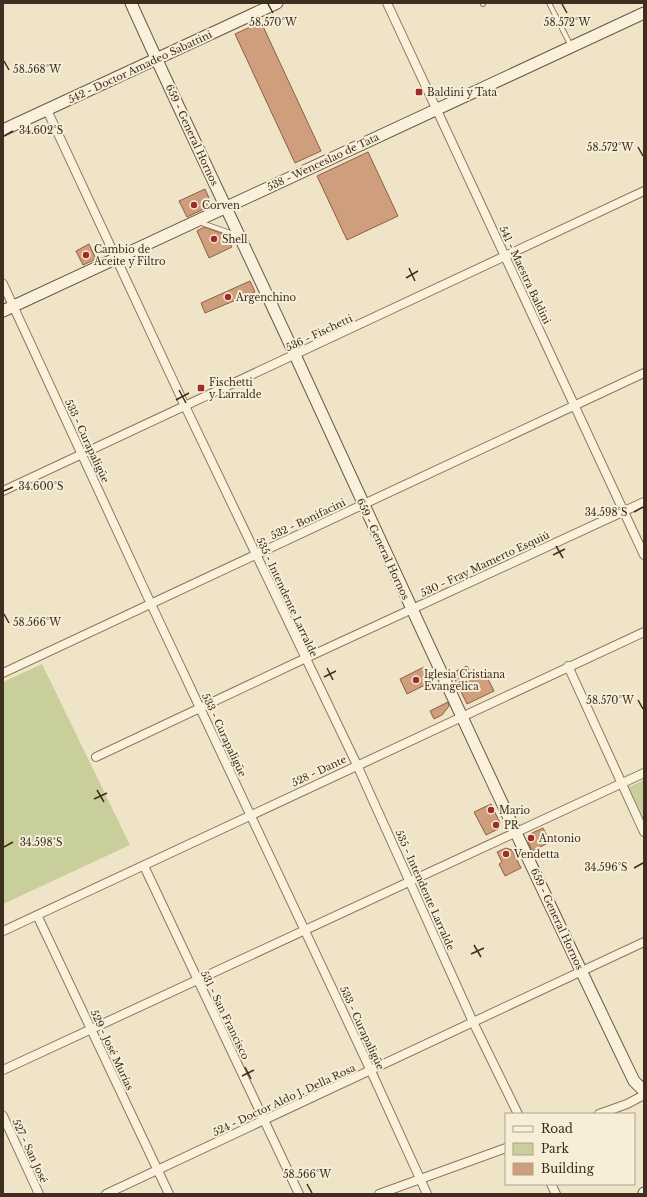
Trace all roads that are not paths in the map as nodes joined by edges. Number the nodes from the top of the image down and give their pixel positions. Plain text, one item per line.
1 (130, 3) edge
2 (277, 3) edge
3 (387, 3) edge
4 (549, 3) edge
5 (644, 13) edge
6 (571, 47) junction
7 (156, 59) junction
8 (437, 108) junction
9 (47, 110) junction
10 (3, 130) edge
11 (644, 191) edge
12 (226, 207) junction
13 (196, 221) junction
14 (239, 235) junction
15 (505, 256) junction
16 (116, 258) junction
17 (3, 284) edge
18 (8, 308) edge
19 (295, 356) junction
20 (644, 373) edge
21 (185, 406) junction
22 (574, 406) junction
23 (82, 454) junction
24 (3, 491) edge
25 (644, 502) edge
26 (362, 504) junction
27 (623, 512) junction
28 (256, 554) junction
29 (644, 556) edge
30 (151, 604) junction
31 (411, 610) junction
32 (644, 632) edge
33 (306, 658) junction
34 (568, 666) junction
35 (3, 673) edge
36 (200, 708) junction
37 (462, 716) junction
38 (96, 757) dead end
39 (357, 765) junction
40 (644, 773) edge
41 (622, 782) junction
42 (250, 814) junction
43 (516, 831) junction
44 (644, 832) edge
45 (144, 866) junction
46 (410, 881) junction
47 (37, 915) junction
48 (304, 929) junction
49 (3, 931) edge
50 (644, 942) edge
51 (582, 972) junction
52 (197, 980) junction
53 (473, 1022) junction
54 (92, 1029) junction
55 (3, 1070) edge
56 (371, 1071) junction
57 (644, 1091) edge
58 (644, 1095) edge
59 (518, 1113) edge
60 (602, 1113) edge
61 (3, 1116) edge
62 (264, 1119) junction
63 (505, 1148) edge
64 (158, 1170) junction
65 (420, 1179) junction
66 (552, 1185) edge
67 (40, 1194) edge
68 (106, 1194) edge
69 (169, 1194) edge
70 (299, 1194) edge
71 (379, 1194) edge
72 (427, 1194) edge
73 (556, 1194) edge

1 - 7 street, 659 - General Hornos
2 - 7 street, 542 - Doctor Amadeo Sabattini
3 - 8 street, 541 - Maestra Baldini
4 - 6 lane
5 - 6 street, 538 - Wenceslao de Tata
6 - 8 street, 538 - Wenceslao de Tata
7 - 9 street, 542 - Doctor Amadeo Sabattini
7 - 12 street, 659 - General Hornos
8 - 12 street, 538 - Wenceslao de Tata
8 - 15 street, 541 - Maestra Baldini
9 - 10 street, 542 - Doctor Amadeo Sabattini
9 - 16 street, 535 - Intendente Larralde
11 - 15 street, 536 - Fischetti
12 - 13 street, 538 - Wenceslao de Tata
12 - 14 street, 659 - General Hornos
13 - 14 lane
13 - 16 street, 538 - Wenceslao de Tata
14 - 19 street, 659 - General Hornos
15 - 19 street, 536 - Fischetti
15 - 22 street, 541 - Maestra Baldini
16 - 18 street, 538 - Wenceslao de Tata
16 - 21 street, 535 - Intendente Larralde
17 - 18 street, 533 - Curapaligüe
18 - 23 street, 533 - Curapaligüe
19 - 21 street, 536 - Fischetti
19 - 26 street, 659 - General Hornos
20 - 22 street, 532 - Bonifacini
21 - 23 street, 536 - Fischetti
21 - 28 street, 535 - Intendente Larralde
22 - 26 street, 532 - Bonifacini
22 - 27 street, 541 - Maestra Baldini
23 - 24 street, 536 - Fischetti
23 - 30 street, 533 - Curapaligüe
25 - 27 street, 530 - Fray Mamerto Esquiú
26 - 28 street, 532 - Bonifacini
26 - 31 street, 659 - General Hornos
27 - 29 street, 541 - Maestra Baldini
27 - 31 street, 530 - Fray Mamerto Esquiú
28 - 30 street, 532 - Bonifacini
28 - 33 street, 535 - Intendente Larralde
30 - 35 street, 532 - Bonifacini
30 - 36 street, 533 - Curapaligüe
31 - 33 street, 530 - Fray Mamerto Esquiú
31 - 37 street, 659 - General Hornos
32 - 34 street, 528 - Dante
33 - 36 street, 530 - Fray Mamerto Esquiú
33 - 39 street, 535 - Intendente Larralde
34 - 37 street, 528 - Dante
34 - 41 street
36 - 38 street, 530 - Fray Mamerto Esquiú
36 - 42 street, 533 - Curapaligüe
37 - 39 street, 528 - Dante
37 - 43 street, 659 - General Hornos
39 - 42 street, 528 - Dante
39 - 46 street, 535 - Intendente Larralde
40 - 41 street
41 - 43 street
41 - 44 street
42 - 45 street, 528 - Dante
42 - 48 street, 533 - Curapaligüe
43 - 46 street
43 - 51 street, 659 - General Hornos
45 - 47 street, 528 - Dante
45 - 52 street, 531 - San Francisco
46 - 48 street
46 - 53 street, 535 - Intendente Larralde
47 - 49 street, 528 - Dante
47 - 54 street, 529 - José Murías
48 - 52 street
48 - 56 street, 533 - Curapaligüe
50 - 51 street, 524 - Doctor Aldo J. Della Rosa
51 - 53 street, 524 - Doctor Aldo J. Della Rosa
51 - 57 street, 659 - General Hornos
52 - 54 street
52 - 62 street, 531 - San Francisco
53 - 56 street, 524 - Doctor Aldo J. Della Rosa
53 - 59 street, 535 - Intendente Larralde
54 - 55 street
54 - 64 street, 529 - José Murías
56 - 62 street, 524 - Doctor Aldo J. Della Rosa
56 - 65 street, 533 - Curapaligüe
58 - 60 street
61 - 67 street, 527 - San José
62 - 64 street, 524 - Doctor Aldo J. Della Rosa
62 - 70 street, 531 - San Francisco
63 - 65 street
64 - 68 street, 524 - Doctor Aldo J. Della Rosa
64 - 69 street, 529 - José Murías
65 - 71 street
65 - 72 street, 533 - Curapaligüe
66 - 73 street

